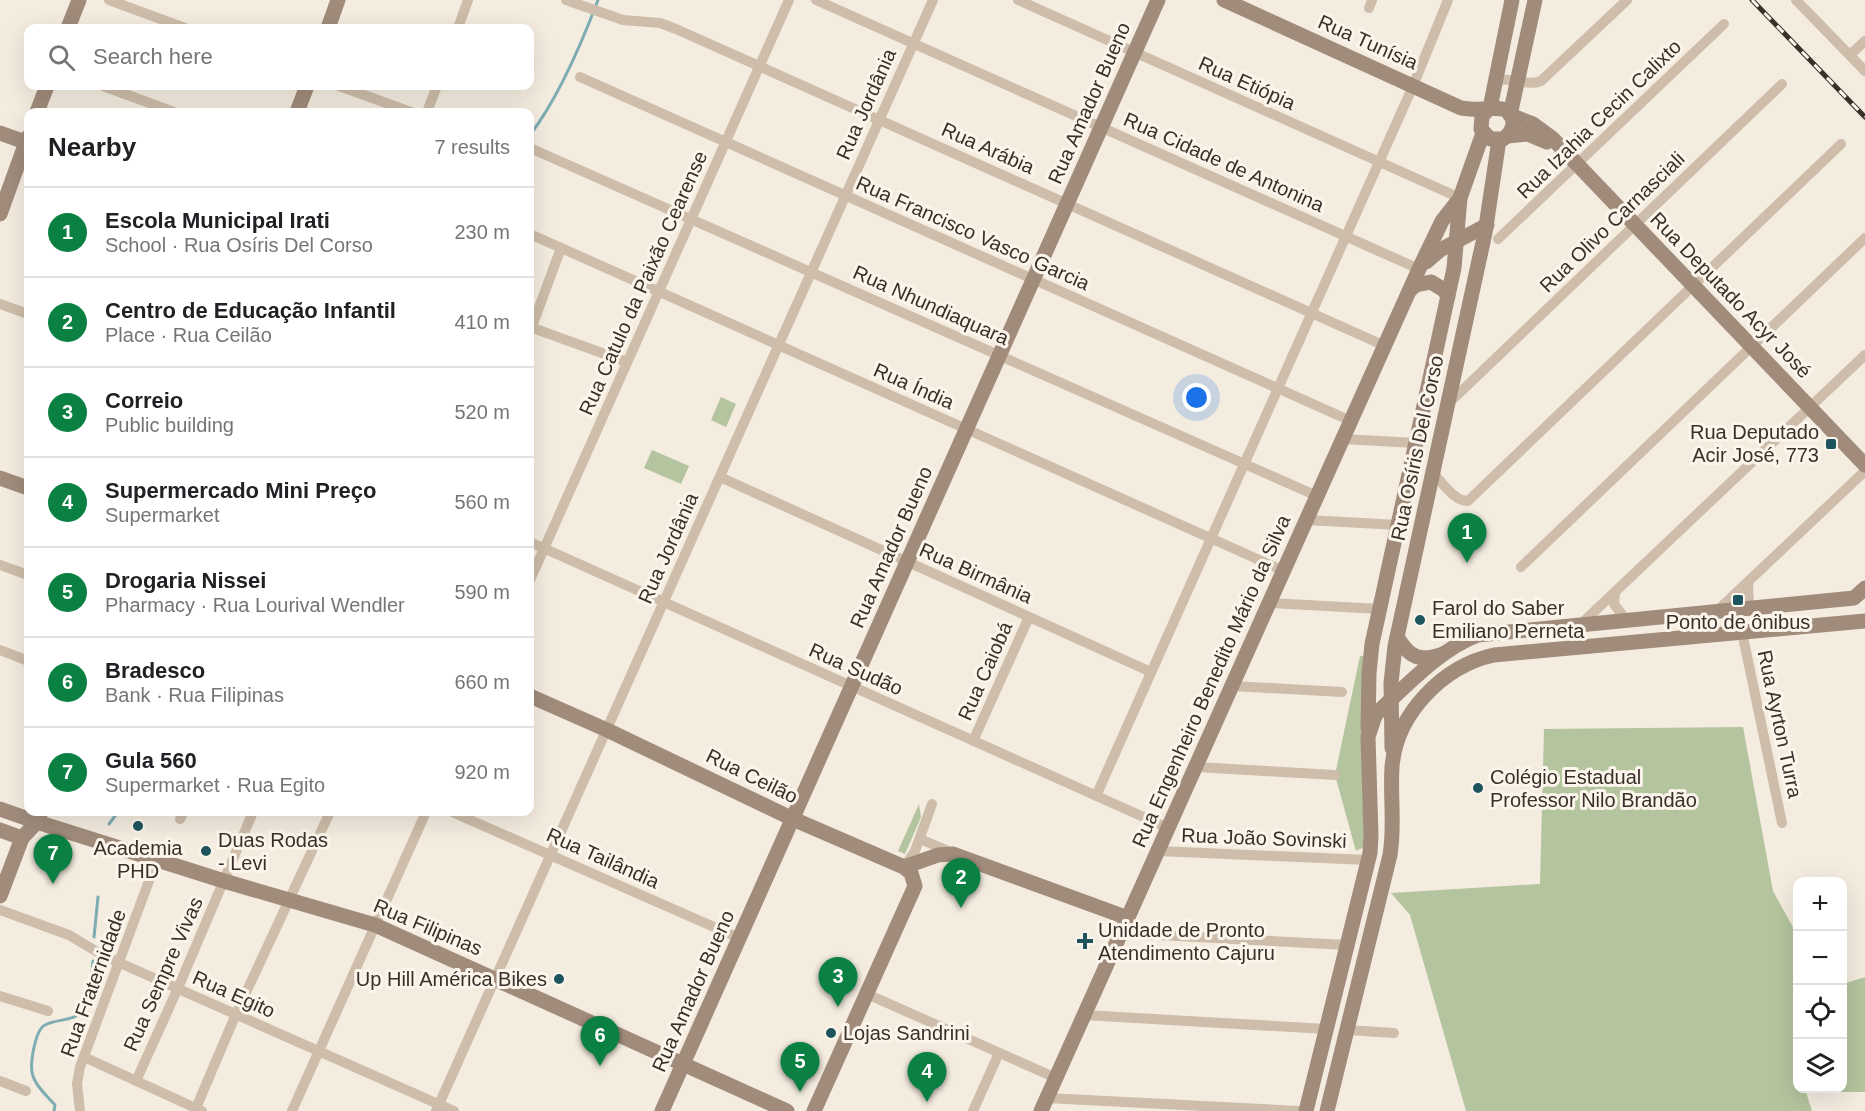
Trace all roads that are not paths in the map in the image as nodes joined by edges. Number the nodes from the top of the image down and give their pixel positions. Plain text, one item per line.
1 (79, 0) edge
2 (109, 0) edge
3 (468, 0) edge
4 (566, 0) edge
5 (789, 0) edge
6 (816, 0) edge
7 (933, 0) edge
8 (1018, 0) edge
9 (1158, 0) edge
10 (1224, 0) edge
11 (1448, 0) edge
12 (1512, 0) edge
13 (1535, 0) edge
14 (1627, 0) edge
15 (1796, 0) edge
16 (336, 1) edge
17 (584, 3) edge
18 (70, 24) edge
19 (174, 24) edge
20 (329, 24) edge
21 (459, 24) edge
22 (1724, 24) dead end
23 (1865, 41) edge
24 (913, 43) junction
25 (1135, 52) junction
26 (1850, 55) junction
27 (760, 66) junction
28 (1865, 71) edge
29 (580, 77) dead end
30 (1495, 81) junction
31 (1518, 81) junction
32 (1782, 84) dead end
33 (1413, 86) junction
34 (46, 90) edge
35 (114, 90) edge
36 (305, 90) edge
37 (350, 90) edge
38 (435, 90) edge
39 (39, 108) edge
40 (163, 108) edge
41 (299, 108) edge
42 (400, 108) edge
43 (429, 108) edge
44 (1461, 108) junction
45 (1490, 108) junction
46 (1510, 115) junction
47 (879, 119) junction
48 (1101, 127) junction
49 (1481, 129) junction
50 (0, 133) edge
51 (1503, 138) junction
52 (24, 140) edge
53 (726, 142) junction
54 (1841, 144) dead end
55 (534, 150) edge
56 (24, 151) edge
57 (1572, 159) junction
58 (1379, 162) junction
59 (845, 195) junction
60 (1460, 198) junction
61 (1067, 203) junction
62 (0, 214) edge
63 (692, 218) junction
64 (1487, 225) junction
65 (1635, 225) junction
66 (534, 236) edge
67 (1346, 236) junction
68 (1865, 238) edge
69 (1498, 239) dead end
70 (1457, 241) junction
71 (561, 248) junction
72 (1419, 268) junction
73 (812, 271) junction
74 (1033, 279) junction
75 (1693, 285) junction
76 (1410, 290) junction
77 (659, 292) junction
78 (1448, 296) junction
79 (0, 304) edge
80 (24, 313) edge
81 (1312, 313) junction
82 (534, 319) edge
83 (534, 330) edge
84 (778, 345) junction
85 (1385, 346) junction
86 (1752, 346) junction
87 (1000, 355) junction
88 (1865, 355) edge
89 (627, 362) junction
90 (1460, 383) junction
91 (1278, 388) junction
92 (1810, 407) junction
93 (1351, 421) junction
94 (966, 429) junction
95 (1343, 439) junction
96 (1416, 444) junction
97 (1244, 463) junction
98 (1865, 465) edge
99 (1865, 471) edge
100 (1409, 472) junction
101 (1433, 473) junction
102 (720, 477) junction
103 (0, 478) edge
104 (24, 487) edge
105 (1317, 496) junction
106 (1404, 499) junction
107 (1426, 505) junction
108 (1306, 520) junction
109 (1398, 525) junction
110 (1211, 539) junction
111 (534, 544) edge
112 (544, 549) junction
113 (908, 562) junction
114 (0, 565) edge
115 (1521, 567) dead end
116 (534, 571) edge
117 (1284, 571) junction
118 (24, 574) edge
119 (1748, 582) junction
120 (1615, 592) junction
121 (1861, 594) edge
122 (664, 602) junction
123 (1269, 603) junction
124 (1601, 605) junction
125 (1749, 608) junction
126 (1380, 609) junction
127 (1717, 611) junction
128 (1029, 617) junction
129 (1626, 620) junction
130 (1865, 621) edge
131 (1602, 622) junction
132 (1580, 625) junction
133 (1742, 632) junction
134 (1397, 637) junction
135 (1609, 644) junction
136 (0, 650) edge
137 (1446, 652) junction
138 (24, 659) edge
139 (1151, 672) junction
140 (1232, 686) junction
141 (852, 687) junction
142 (1342, 692) dead end
143 (534, 698) edge
144 (1391, 700) junction
145 (607, 730) junction
146 (1368, 737) junction
147 (973, 741) junction
148 (1392, 766) junction
149 (1196, 767) junction
150 (1335, 775) dead end
151 (1096, 796) junction
152 (932, 804) dead end
153 (0, 809) edge
154 (24, 814) edge
155 (251, 816) edge
156 (328, 816) edge
157 (424, 816) edge
158 (461, 816) edge
159 (39, 817) edge
160 (793, 819) junction
161 (1782, 823) dead end
162 (1168, 828) junction
163 (0, 830) edge
164 (22, 838) junction
165 (920, 839) junction
166 (1158, 851) junction
167 (551, 855) junction
168 (962, 857) junction
169 (1368, 860) junction
170 (904, 867) junction
171 (153, 870) dead end
172 (224, 881) junction
173 (0, 896) edge
174 (290, 900) junction
175 (0, 910) edge
176 (1128, 918) junction
177 (375, 925) junction
178 (1121, 933) junction
179 (740, 938) junction
180 (1347, 945) junction
181 (120, 963) junction
182 (1340, 973) junction
183 (1360, 978) junction
184 (495, 979) junction
185 (178, 988) junction
186 (867, 994) junction
187 (0, 996) edge
188 (1333, 1001) junction
189 (1354, 1002) junction
190 (48, 1011) dead end
191 (236, 1014) junction
192 (1084, 1015) junction
193 (1326, 1029) junction
194 (1347, 1030) junction
195 (1394, 1033) dead end
196 (319, 1051) junction
197 (999, 1053) junction
198 (84, 1057) junction
199 (683, 1064) junction
200 (1056, 1078) junction
201 (0, 1081) edge
202 (136, 1081) junction
203 (26, 1091) dead end
204 (1044, 1105) edge
205 (438, 1108) edge
206 (199, 1110) edge
207 (80, 1111) edge
208 (292, 1111) edge
209 (454, 1111) edge
210 (662, 1111) edge
211 (787, 1111) edge
212 (814, 1111) edge
213 (973, 1111) edge
214 (1299, 1111) edge
215 (1306, 1111) edge
216 (1327, 1111) edge

1 - 18 street
2 - 19 street
3 - 21 street
4 - 17 street, Rua Arábia
5 - 27 street, Rua Catulo da Paixão Cearense
6 - 24 street, Rua Cidade de Antonina
7 - 24 street, Rua Jordânia
8 - 25 street, Rua Etiópia
9 - 25 street, Rua Amador Bueno
10 - 33 street, Rua Tunísia
11 - 33 street
12 - 30 street
13 - 31 street
14 - 31 street
15 - 26 street
16 - 20 street
17 - 27 street, Rua Arábia
22 - 57 street, Rua Izahia Cecin Calixto
23 - 26 street
24 - 47 street, Rua Jordânia
24 - 48 street, Rua Cidade de Antonina
25 - 48 street, Rua Amador Bueno
25 - 58 street, Rua Etiópia
26 - 28 street
27 - 47 street, Rua Arábia
27 - 53 street, Rua Catulo da Paixão Cearense
29 - 53 street, Rua Francisco Vasco Garcia
30 - 31 street
30 - 45 street
31 - 46 street
32 - 65 street, Rua Olivo Carnasciali
33 - 44 street, Rua Tunísia
33 - 58 street
34 - 39 street
35 - 40 street
36 - 41 street
37 - 42 street
38 - 43 street
44 - 45 street, Rua Tunísia
44 - 49 street, Rua Tunísia
45 - 46 street
45 - 49 street
46 - 51 street
46 - 57 street, Rua Deputado Acyr José
47 - 59 street, Rua Jordânia
47 - 61 street, Rua Arábia
48 - 61 street, Rua Amador Bueno
48 - 67 street, Rua Cidade de Antonina
49 - 51 street
49 - 60 street, Rua Osíris Del Corso
50 - 52 street
51 - 57 street, Rua Deputado Acyr José
51 - 64 street, Rua Osíris Del Corso
53 - 59 street, Rua Francisco Vasco Garcia
53 - 63 street, Rua Catulo da Paixão Cearense
54 - 75 street
55 - 63 street, Rua Nhundiaquara
56 - 62 street
57 - 65 street, Rua Deputado Acyr José
57 - 69 street, Rua Izahia Cecin Calixto
58 - 60 street, Rua Etiópia
58 - 67 street
59 - 73 street, Rua Jordânia
59 - 74 street, Rua Francisco Vasco Garcia
60 - 70 street, Rua Osíris Del Corso
60 - 72 street, Rua Engenheiro Benedito Mário da Silva
61 - 74 street, Rua Amador Bueno
61 - 81 street, Rua Arábia
63 - 73 street, Rua Nhundiaquara
63 - 77 street, Rua Catulo da Paixão Cearense
64 - 70 street, Rua Engenheiro Benedito Mário da Silva
64 - 90 street, Rua Osíris Del Corso
65 - 75 street, Rua Deputado Acyr José
65 - 90 street, Rua Olivo Carnasciali
66 - 71 street, Rua Índia
67 - 72 street, Rua Cidade de Antonina
67 - 81 street
68 - 86 street
70 - 72 street, Rua Engenheiro Benedito Mário da Silva
70 - 78 street, Rua Osíris Del Corso
71 - 77 street, Rua Índia
71 - 82 street
72 - 76 street, Rua Engenheiro Benedito Mário da Silva
73 - 84 street, Rua Jordânia
73 - 87 street, Rua Nhundiaquara
74 - 87 street, Rua Amador Bueno
74 - 91 street, Rua Francisco Vasco Garcia
75 - 86 street, Rua Deputado Acyr José
75 - 101 street
76 - 78 street
76 - 85 street, Rua Engenheiro Benedito Mário da Silva
77 - 84 street, Rua Índia
77 - 89 street, Rua Catulo da Paixão Cearense
78 - 96 street, Rua Osíris Del Corso
79 - 80 street
81 - 85 street, Rua Arábia
81 - 91 street
83 - 89 street
84 - 94 street, Rua Índia
84 - 102 street, Rua Jordânia
85 - 93 street, Rua Engenheiro Benedito Mário da Silva
86 - 92 street, Rua Deputado Acyr José
86 - 115 street
87 - 94 street, Rua Amador Bueno
87 - 97 street, Rua Nhundiaquara
88 - 92 street
89 - 112 street, Rua Catulo da Paixão Cearense
90 - 101 street, Rua Osíris Del Corso
91 - 93 street, Rua Francisco Vasco Garcia
91 - 97 street
92 - 98 street, Rua Deputado Acyr José
92 - 120 street
93 - 95 street, Rua Engenheiro Benedito Mário da Silva
94 - 110 street, Rua Índia
94 - 113 street, Rua Amador Bueno
95 - 96 street
95 - 105 street, Rua Engenheiro Benedito Mário da Silva
96 - 100 street, Rua Osíris Del Corso
97 - 105 street, Rua Nhundiaquara
97 - 110 street
99 - 119 street
100 - 101 street
100 - 106 street, Rua Osíris Del Corso
101 - 107 street, Rua Osíris Del Corso
102 - 113 street, Rua Birmânia
102 - 122 street, Rua Jordânia
103 - 104 street
105 - 108 street, Rua Engenheiro Benedito Mário da Silva
106 - 107 street
106 - 109 street, Rua Osíris Del Corso
107 - 134 street, Rua Osíris Del Corso
108 - 109 street
108 - 117 street, Rua Engenheiro Benedito Mário da Silva
109 - 126 street, Rua Osíris Del Corso
110 - 117 street, Rua Índia
110 - 139 street
111 - 112 street, Rua Sudão
112 - 116 street, Rua Catulo da Paixão Cearense
112 - 122 street, Rua Sudão
113 - 128 street, Rua Birmânia
113 - 141 street, Rua Amador Bueno
114 - 118 street
117 - 123 street, Rua Engenheiro Benedito Mário da Silva
119 - 125 street
119 - 127 street
120 - 124 street
120 - 129 street
121 - 125 street
122 - 141 street, Rua Sudão
122 - 145 street, Rua Jordânia
123 - 126 street
123 - 140 street, Rua Engenheiro Benedito Mário da Silva
124 - 131 street
124 - 132 street
125 - 127 street
125 - 133 street
126 - 146 street, Rua Osíris Del Corso
127 - 129 street
128 - 139 street, Rua Birmânia
128 - 147 street, Rua Caiobá
129 - 131 street
130 - 133 street
131 - 132 street
131 - 135 street
132 - 137 street
133 - 135 street
133 - 161 street, Rua Ayrton Turra
134 - 137 street
134 - 144 street, Rua Osíris Del Corso
135 - 148 street
136 - 138 street
137 - 144 street
139 - 151 street
140 - 142 street
140 - 149 street, Rua Engenheiro Benedito Mário da Silva
141 - 147 street, Rua Sudão
141 - 160 street, Rua Amador Bueno
143 - 145 street, Rua Ceilão
144 - 146 street
144 - 148 street, Rua Osíris Del Corso
145 - 160 street, Rua Ceilão
145 - 167 street, Rua Jordânia
146 - 169 street, Rua Osíris Del Corso
147 - 151 street, Rua Sudão
148 - 183 street, Rua Osíris Del Corso
149 - 150 street
149 - 162 street, Rua Engenheiro Benedito Mário da Silva
151 - 162 street, Rua Sudão
152 - 165 street
153 - 154 street, Rua Filipinas
155 - 172 street, Rua Sempre Vivas
156 - 174 street
157 - 177 street
158 - 167 street, Rua Tailândia
159 - 164 street
159 - 172 street, Rua Filipinas
160 - 170 street, Rua Ceilão
160 - 179 street, Rua Amador Bueno
162 - 166 street, Rua Engenheiro Benedito Mário da Silva
163 - 164 street
164 - 173 street
165 - 168 street
165 - 170 street
166 - 169 street, Rua João Sovinski
166 - 176 street, Rua Engenheiro Benedito Mário da Silva
167 - 179 street, Rua Tailândia
167 - 184 street, Rua Jordânia
168 - 170 street
168 - 176 street
169 - 180 street, Rua Osíris Del Corso
170 - 186 street
171 - 181 street, Rua Fraternidade
172 - 174 street, Rua Filipinas
172 - 185 street, Rua Sempre Vivas
174 - 177 street, Rua Filipinas
174 - 191 street
175 - 181 street, Rua Egito
176 - 178 street, Rua Engenheiro Benedito Mário da Silva
177 - 184 street, Rua Filipinas
177 - 196 street
178 - 180 street
178 - 192 street, Rua Engenheiro Benedito Mário da Silva
179 - 199 street, Rua Amador Bueno
180 - 182 street, Rua Osíris Del Corso
181 - 185 street, Rua Egito
181 - 198 street, Rua Fraternidade
182 - 183 street
182 - 188 street, Rua Osíris Del Corso
183 - 189 street, Rua Osíris Del Corso
184 - 199 street, Rua Filipinas
184 - 205 street, Rua Jordânia
185 - 191 street, Rua Egito
185 - 202 street, Rua Sempre Vivas
186 - 197 street
186 - 212 street
187 - 190 street
188 - 189 street
188 - 193 street, Rua Osíris Del Corso
189 - 194 street, Rua Osíris Del Corso
191 - 196 street, Rua Egito
191 - 206 street
192 - 193 street
192 - 200 street, Rua Engenheiro Benedito Mário da Silva
193 - 215 street, Rua Osíris Del Corso
194 - 195 street
194 - 216 street, Rua Osíris Del Corso
196 - 205 street, Rua Egito
196 - 208 street
197 - 200 street
197 - 213 street
198 - 202 street
198 - 207 street, Rua Fraternidade
199 - 210 street, Rua Amador Bueno
199 - 211 street, Rua Filipinas
200 - 204 street, Rua Engenheiro Benedito Mário da Silva
201 - 203 street
202 - 206 street
204 - 214 street
205 - 209 street, Rua Egito

